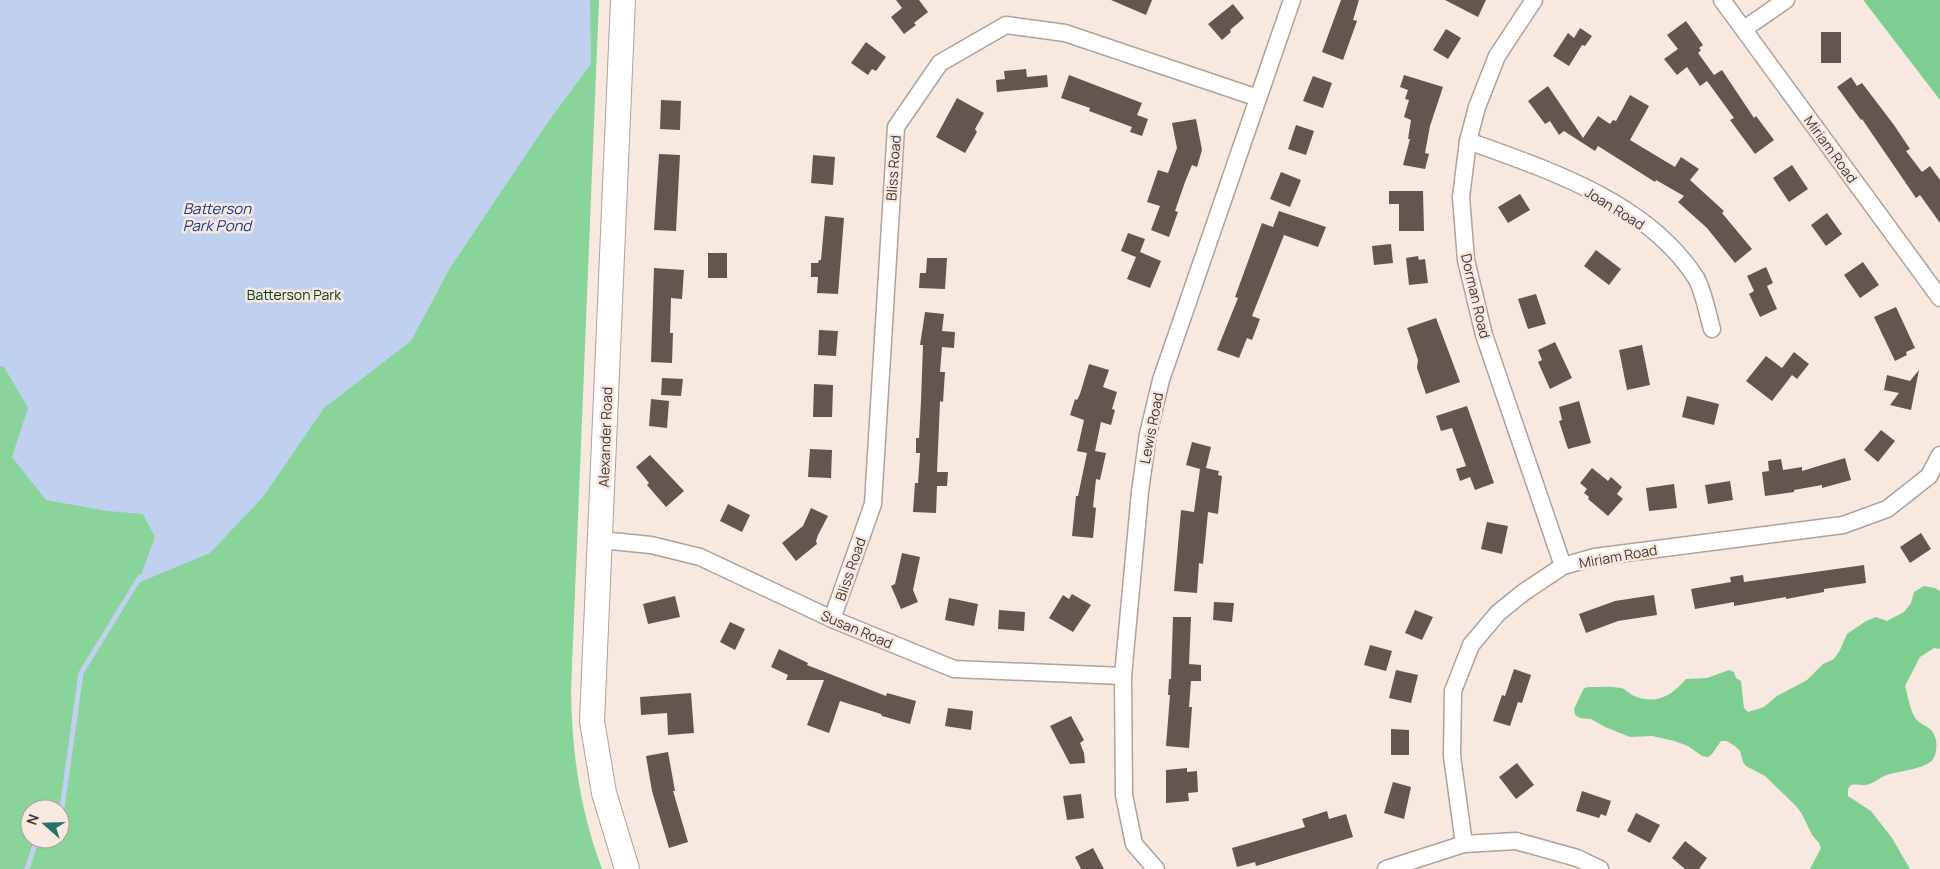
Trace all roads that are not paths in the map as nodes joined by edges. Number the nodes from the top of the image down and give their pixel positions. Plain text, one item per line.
1 (624, 0) edge
2 (1292, 0) edge
3 (1534, 0) edge
4 (1722, 0) edge
5 (1786, 0) edge
6 (1744, 30) junction
7 (1258, 98) junction
8 (1468, 141) junction
9 (1940, 298) edge
10 (1712, 329) dead end
11 (1940, 455) edge
12 (601, 540) junction
13 (1563, 566) junction
14 (832, 619) junction
15 (1123, 676) junction
16 (1464, 844) junction
17 (627, 869) edge
18 (1156, 869) edge
19 (1386, 869) edge
20 (1600, 869) edge

1 - 12 street, Alexander Road
2 - 7 street, Lewis Road
3 - 8 street, Dorman Road
4 - 6 street, Miriam Road
5 - 6 street
6 - 9 street, Miriam Road
7 - 14 street, Bliss Road
7 - 15 street, Lewis Road
8 - 10 street, Joan Road
8 - 13 street, Dorman Road
11 - 13 street, Miriam Road
12 - 14 street, Susan Road
12 - 17 street, Alexander Road
13 - 16 street, Miriam Road
14 - 15 street, Susan Road
15 - 18 street, Lewis Road
16 - 19 street
16 - 20 street

